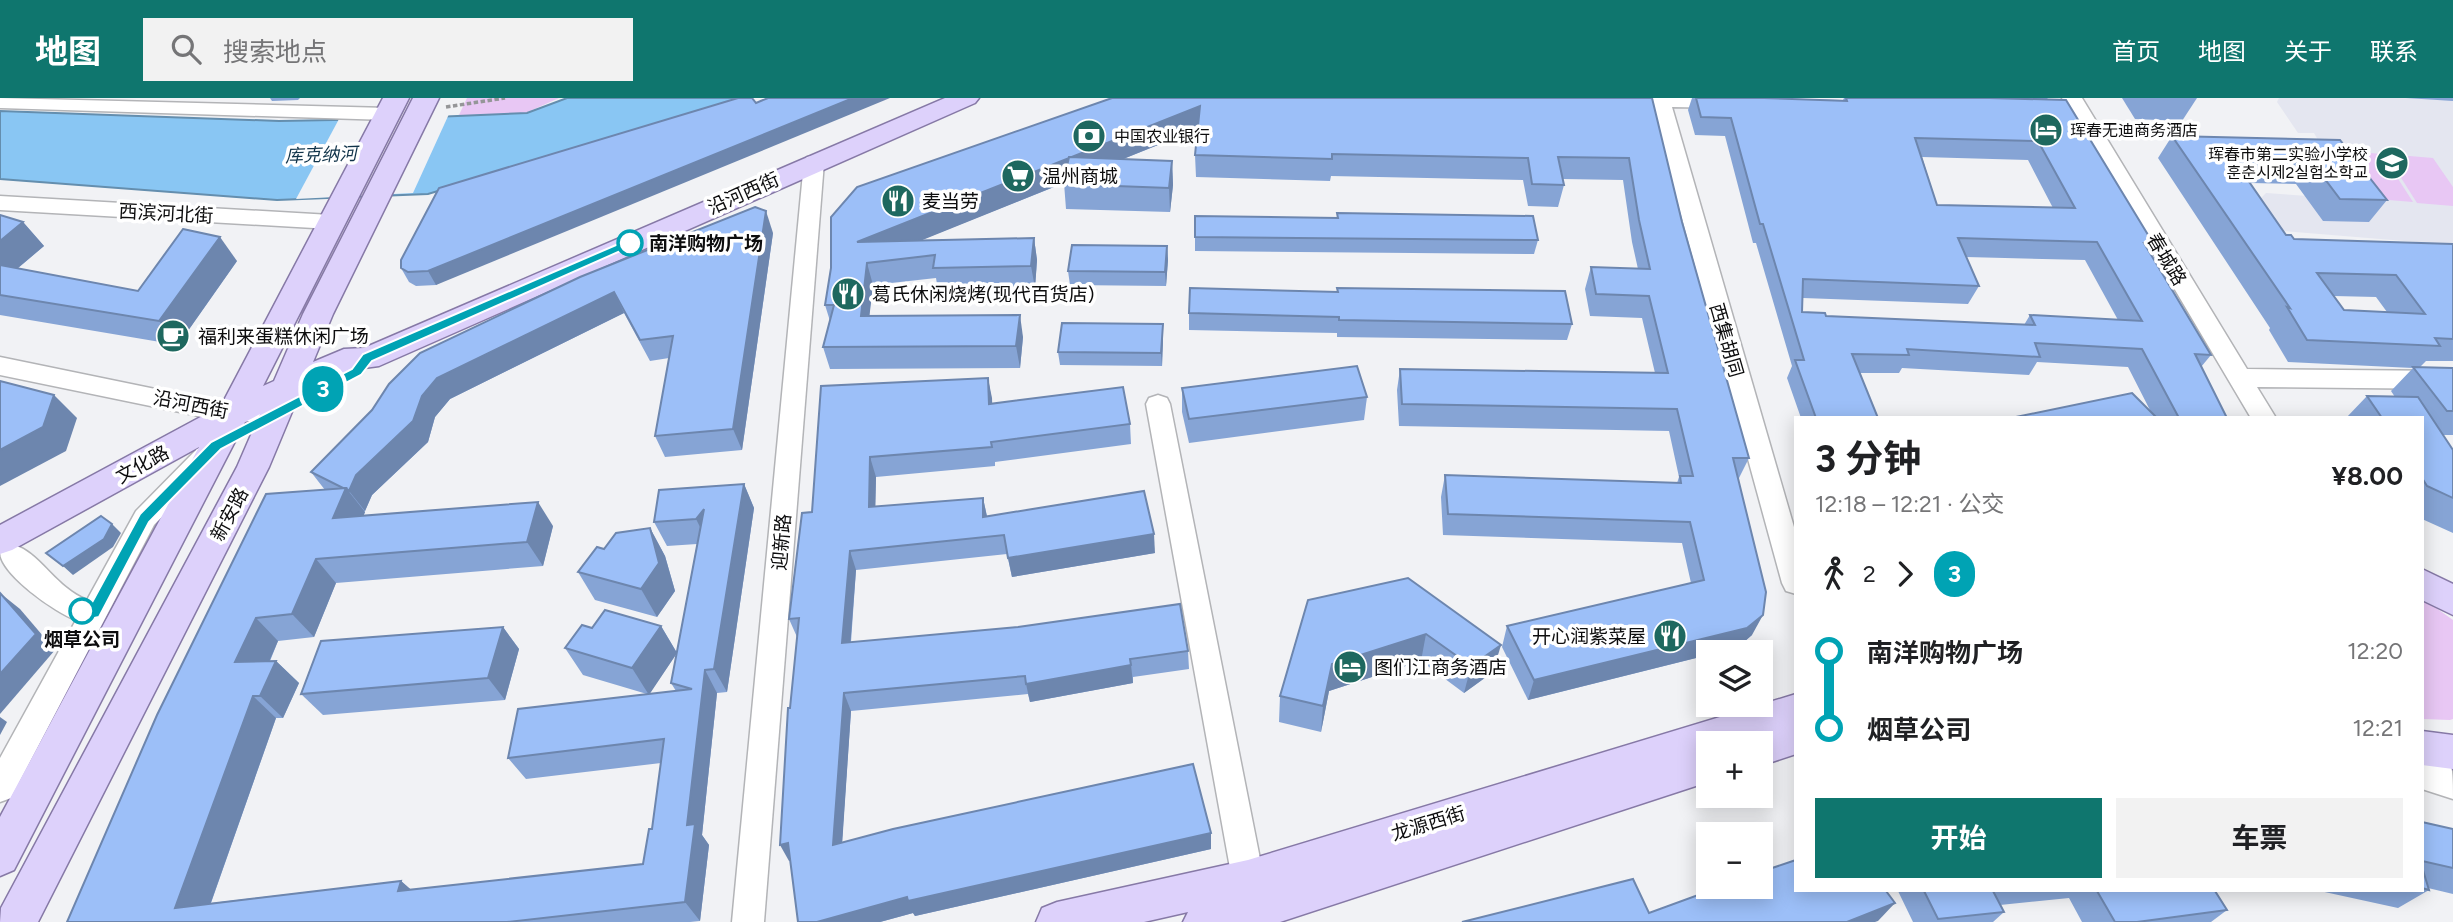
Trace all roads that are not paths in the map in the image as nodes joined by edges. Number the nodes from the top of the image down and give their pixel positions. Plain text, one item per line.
1 (966, 98) edge
2 (1659, 99) edge
3 (0, 102) edge
4 (1743, 103) edge
5 (2076, 104) edge
6 (422, 108) edge
7 (2023, 108) edge
8 (390, 110) edge
9 (814, 162) junction
10 (0, 203) edge
11 (331, 222) junction
12 (0, 366) edge
13 (2240, 378) junction
14 (2453, 380) edge
15 (280, 402) junction
16 (1157, 404) dead end
17 (233, 414) junction
18 (2263, 416) edge
19 (216, 446) junction
20 (4, 553) edge
21 (1794, 576) edge
22 (94, 612) junction
23 (1794, 711) edge
24 (1794, 738) edge
25 (1773, 744) edge
26 (2437, 760) edge
27 (1696, 769) edge
28 (2453, 785) edge
29 (0, 788) edge
30 (0, 857) edge
31 (1257, 903) edge
32 (16, 922) edge
33 (748, 922) edge
34 (1057, 922) edge
35 (1204, 922) edge

1 - 9 main road, 沿河西街
2 - 4 street
2 - 21 street, 西集胡同
3 - 8 street
5 - 7 street
5 - 13 street, 春城路
6 - 15 main road, 新安路
8 - 11 main road
9 - 15 main road, 沿河西街
9 - 33 street, 迎新路
10 - 11 street, 西滨河北街
11 - 17 main road
12 - 17 street, 沿河西街
13 - 14 street
13 - 18 street, 春城路
15 - 17 main road, 文化路
15 - 19 main road, 文化路
15 - 32 main road, 新安路
16 - 31 street
17 - 19 main road
17 - 20 main road, 文化路
19 - 20 main road, 文化路
19 - 22 street
19 - 30 main road
20 - 22 street
22 - 29 street
23 - 31 main road, 龙源西街
24 - 25 main road
26 - 28 street
27 - 31 main road, 龙源西街
31 - 34 main road, 龙源西街
31 - 35 main road, 龙源西街

